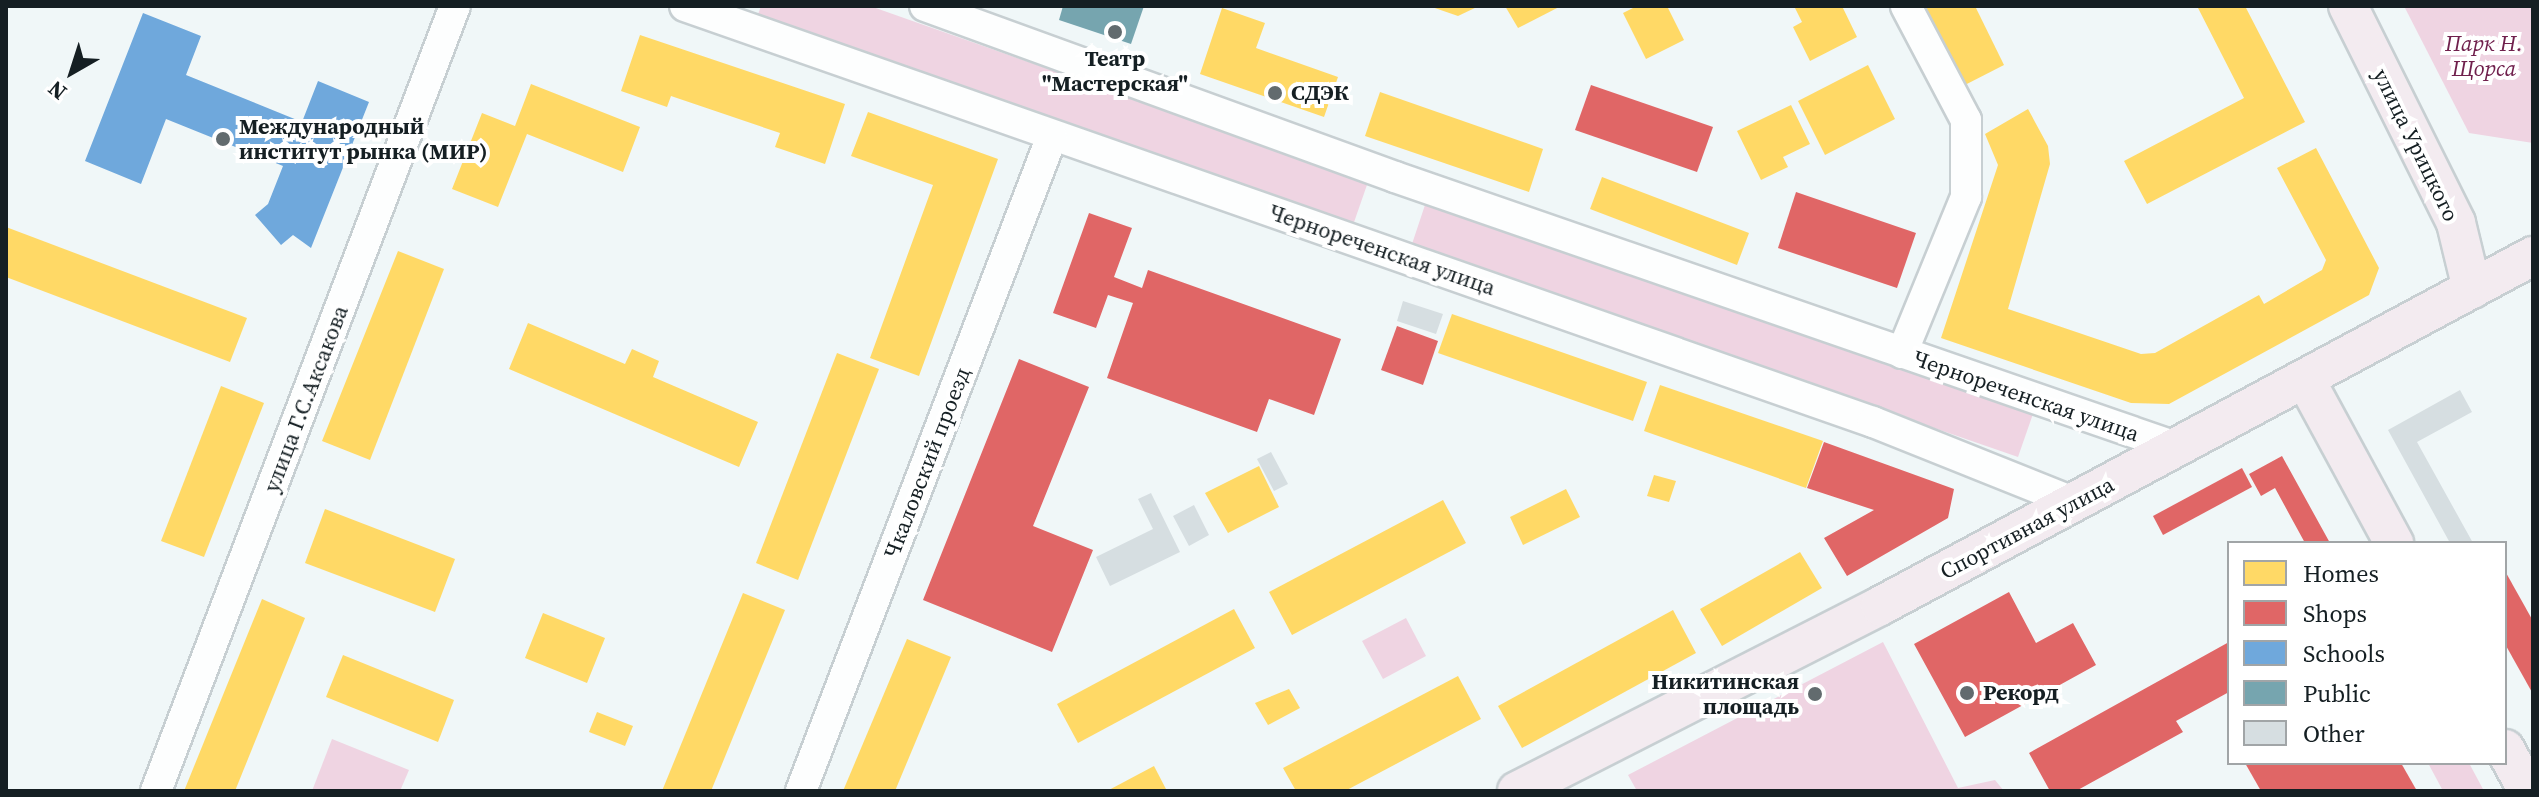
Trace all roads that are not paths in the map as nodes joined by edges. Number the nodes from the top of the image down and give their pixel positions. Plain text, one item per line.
1 (455, 6) edge
2 (685, 6) edge
3 (925, 6) edge
4 (1906, 6) edge
5 (2348, 6) edge
6 (734, 14) edge
7 (1052, 136) junction
8 (2533, 256) edge
9 (2472, 289) junction
10 (1902, 353) junction
11 (2305, 379) junction
12 (2179, 448) junction
13 (2076, 503) junction
14 (2393, 541) edge
15 (2507, 753) edge
16 (156, 791) edge
17 (801, 791) edge
18 (1517, 791) edge
19 (2528, 791) edge

1 - 16 street, улица Г.С.Аксакова
2 - 6 street, Чернореченская улица
3 - 10 street, Чернореченская улица
4 - 10 street
5 - 9 main road, улица Урицкого
6 - 7 street, Чернореченская улица
7 - 13 street, Чернореченская улица
7 - 17 street, Чкаловский проезд
8 - 9 main road, Спортивная улица
9 - 11 main road, Спортивная улица
10 - 12 street, Чернореченская улица
11 - 12 main road, Спортивная улица
11 - 14 main road
12 - 13 main road, Спортивная улица
13 - 18 main road, Спортивная улица
15 - 19 main road

